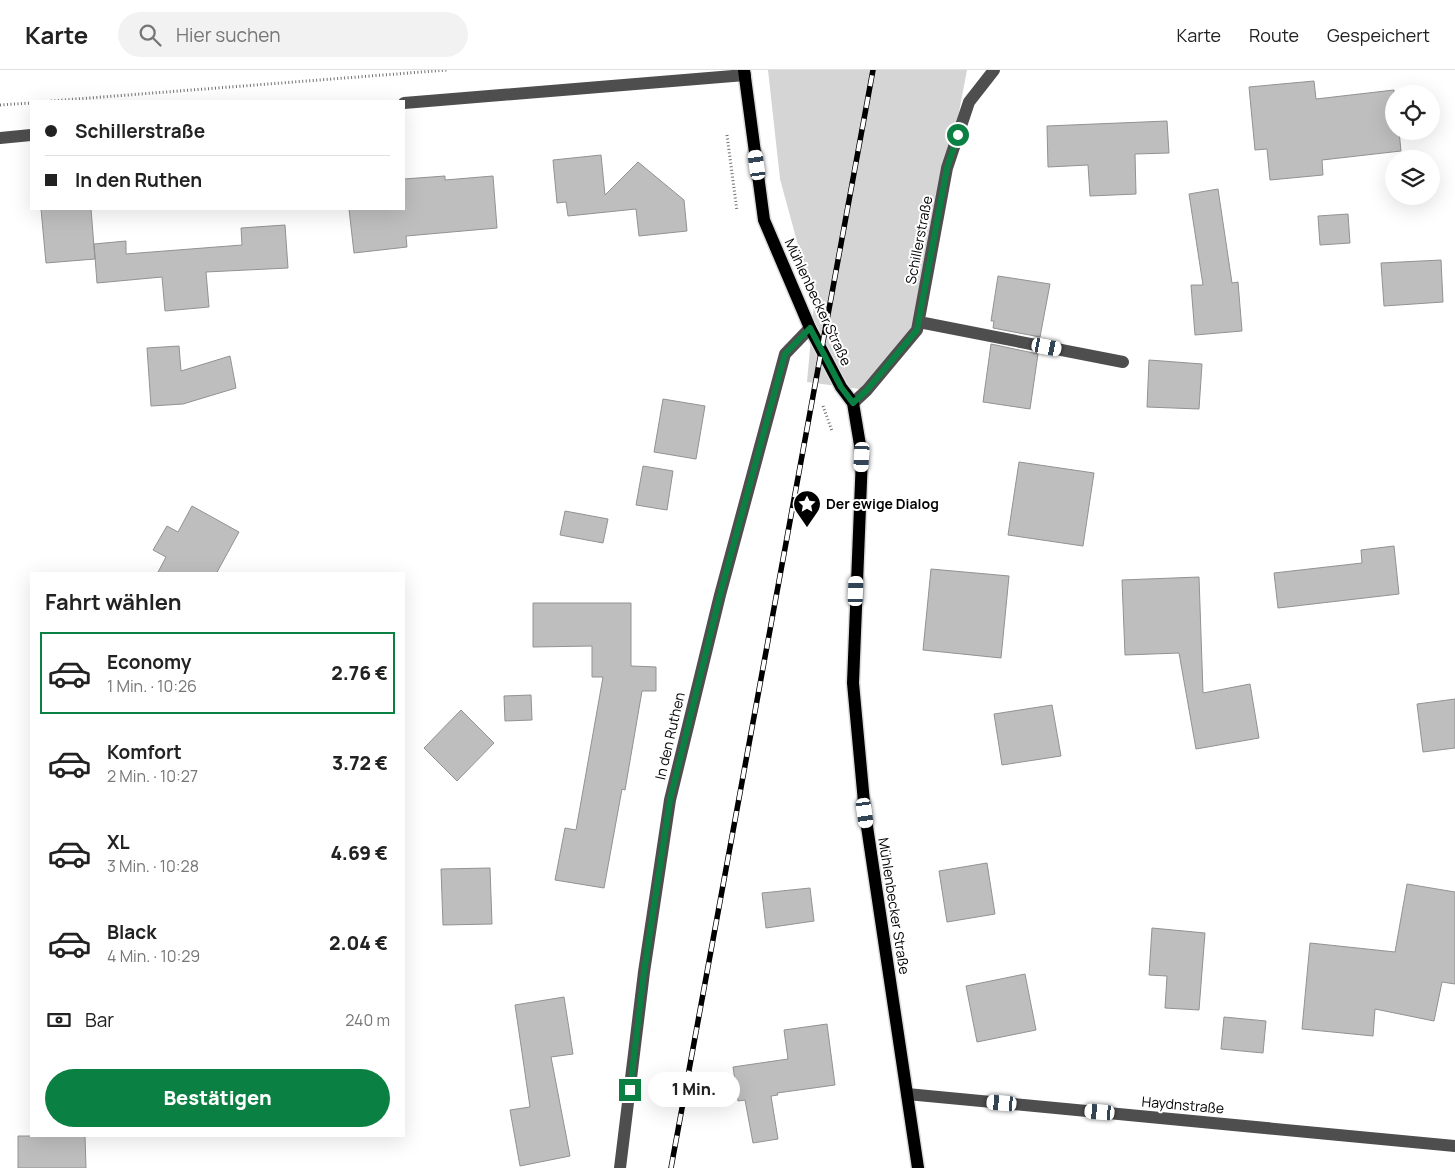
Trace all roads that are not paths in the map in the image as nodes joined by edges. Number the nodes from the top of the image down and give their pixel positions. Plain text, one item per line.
1 (994, 70) edge
2 (744, 73) edge
3 (405, 103) edge
4 (30, 135) edge
5 (0, 138) edge
6 (919, 322) junction
7 (810, 328) junction
8 (1123, 362) dead end
9 (853, 403) junction
10 (907, 1094) junction
11 (1455, 1146) edge
12 (620, 1168) edge
13 (918, 1168) edge

1 - 6 street, Schillerstraße
2 - 3 street
2 - 7 main road, Mühlenbecker Straße
4 - 5 street
6 - 8 street
6 - 9 street, Schillerstraße
7 - 9 main road, Mühlenbecker Straße
7 - 12 street, In den Ruthen
9 - 10 main road, Mühlenbecker Straße
10 - 11 street, Haydnstraße
10 - 13 main road, Mühlenbecker Straße

